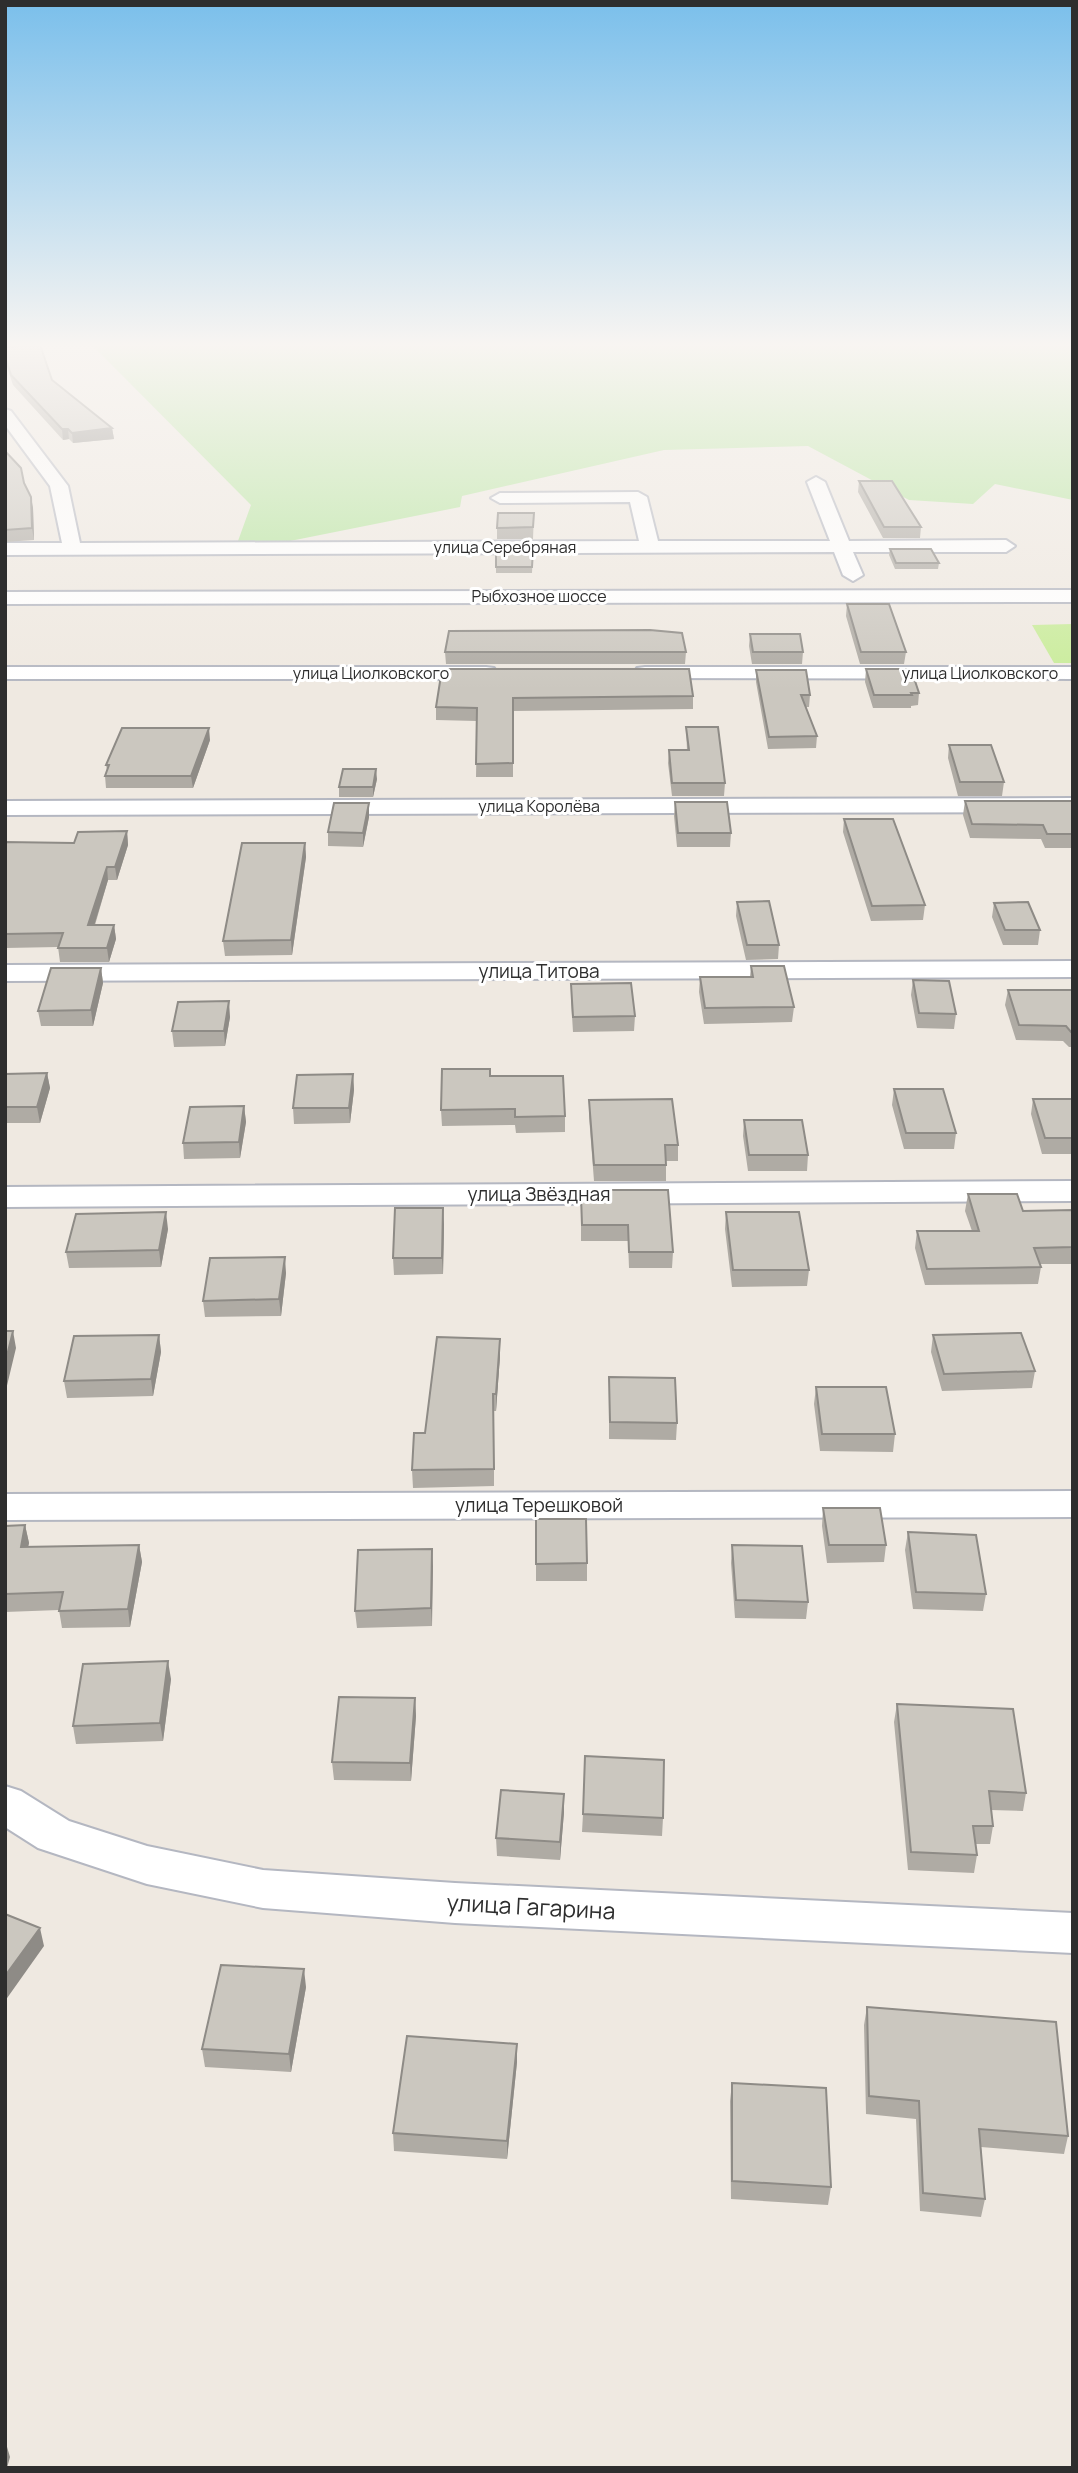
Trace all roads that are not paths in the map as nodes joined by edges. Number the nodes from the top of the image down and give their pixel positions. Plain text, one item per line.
1 (39, 459) edge
2 (816, 482) dead end
3 (500, 498) dead end
4 (843, 546) junction
5 (1006, 546) dead end
6 (650, 547) junction
7 (5, 549) edge
8 (68, 550) junction
9 (853, 575) dead end
10 (1073, 596) edge
11 (5, 598) edge
12 (5, 673) edge
13 (504, 673) edge
14 (629, 673) edge
15 (1073, 673) edge
16 (1073, 804) edge
17 (5, 808) edge
18 (1073, 969) edge
19 (5, 973) edge
20 (1073, 1191) edge
21 (5, 1197) edge
22 (1073, 1504) edge
23 (5, 1507) edge
24 (5, 1804) edge
25 (1073, 1933) edge

1 - 8 street
2 - 4 street
3 - 6 street
4 - 5 street, улица Серебряная
4 - 6 street, улица Серебряная
4 - 9 street
6 - 8 street, улица Серебряная
7 - 8 street, улица Серебряная
10 - 11 street, Рыбхозное шоссе
12 - 13 street, улица Циолковского
14 - 15 street, улица Циолковского
16 - 17 street, улица Королёва
18 - 19 street, улица Титова
20 - 21 street, улица Звёздная
22 - 23 street, улица Терешковой
24 - 25 street, улица Гагарина

